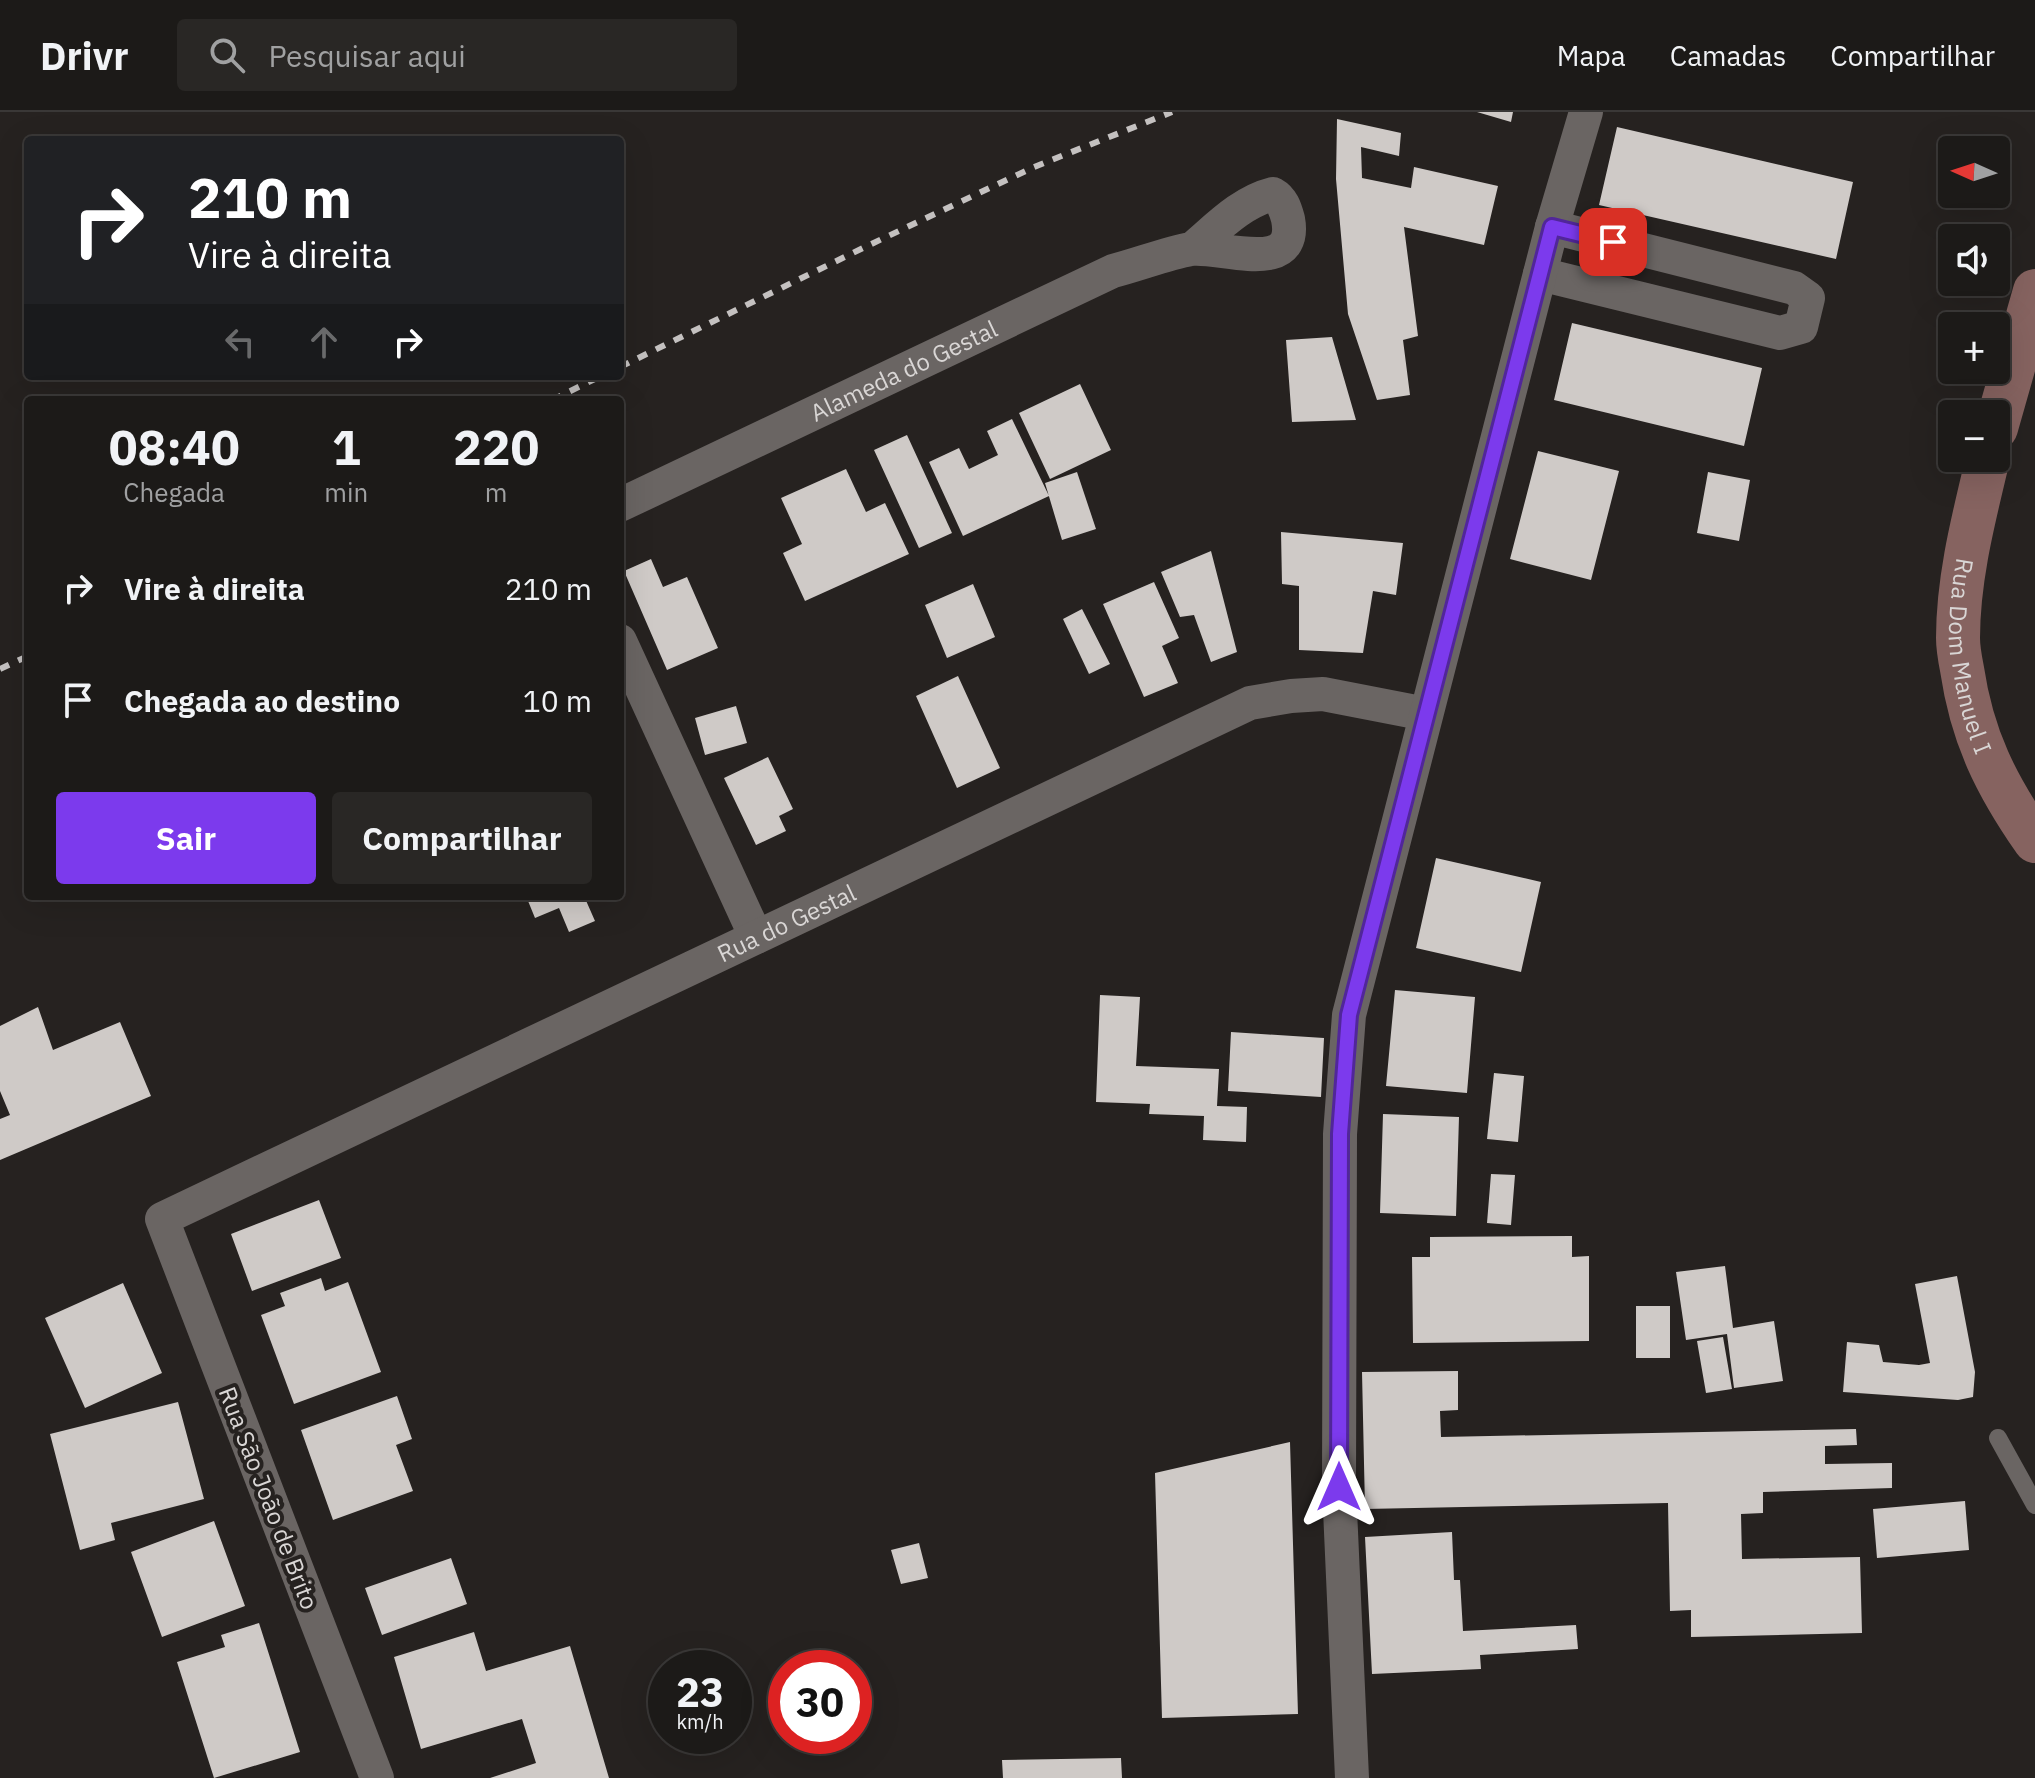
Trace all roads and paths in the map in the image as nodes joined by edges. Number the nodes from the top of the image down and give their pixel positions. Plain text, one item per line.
1 (1586, 112) edge
2 (1552, 227) junction
3 (1192, 249) dead end
4 (1540, 274) junction
5 (2035, 291) edge
6 (2004, 400) edge
7 (1985, 472) edge
8 (624, 503) edge
9 (624, 650) edge
10 (1426, 714) junction
11 (2035, 841) edge
12 (756, 937) junction
13 (162, 1219) joint
14 (1998, 1438) dead end
15 (2035, 1505) edge
16 (377, 1778) edge
17 (1352, 1778) edge

1 - 2 street
2 - 4 street
2 - 4 street
3 - 8 street, Alameda do Gestal
4 - 10 street
5 - 6 main road
7 - 11 main road, Rua Dom Manuel I
9 - 12 street
10 - 12 street, Rua do Gestal
10 - 17 street
12 - 13 street, Rua do Gestal
13 - 16 street, Rua São João de Brito
14 - 15 lane

